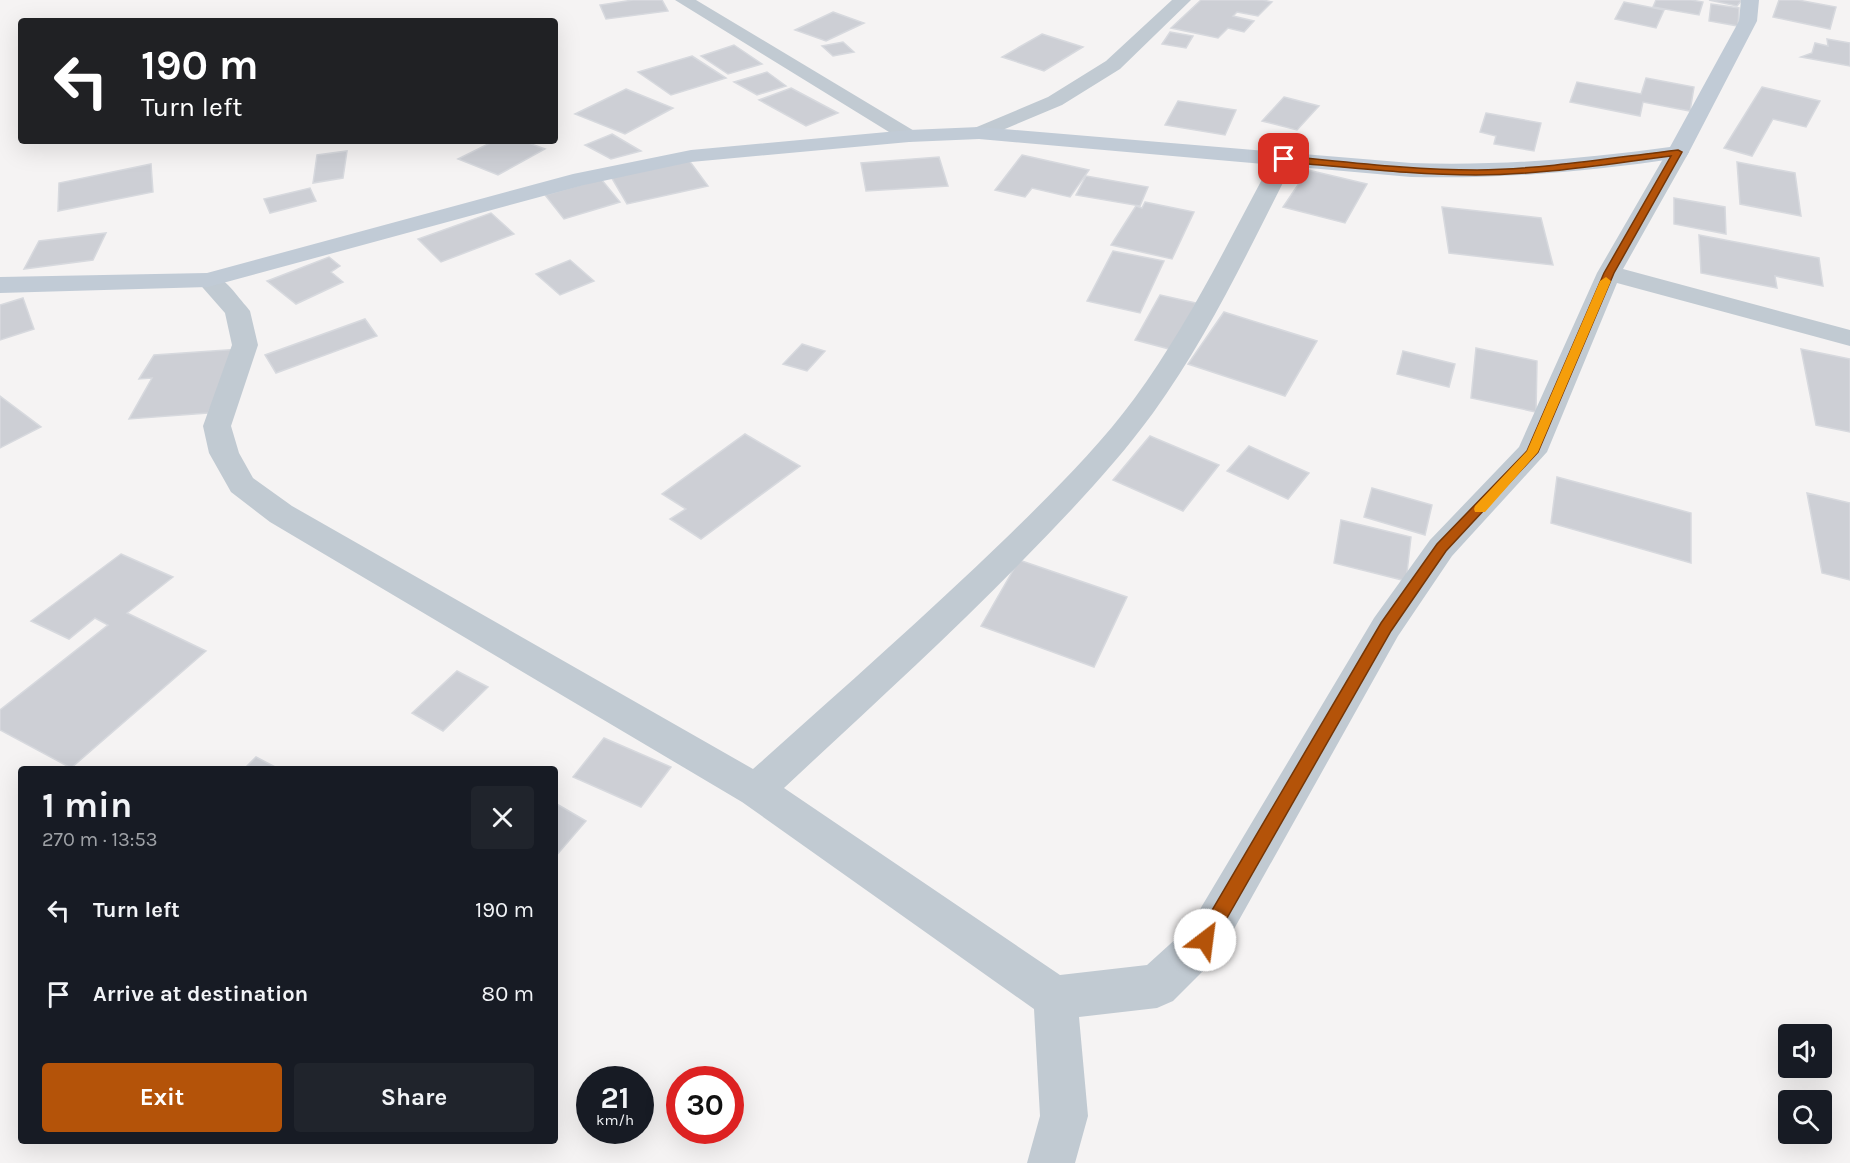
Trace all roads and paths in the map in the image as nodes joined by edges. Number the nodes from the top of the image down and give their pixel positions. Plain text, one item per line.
1 (684, 0) edge
2 (1182, 0) edge
3 (1750, 0) edge
4 (979, 133) junction
5 (909, 136) junction
6 (1678, 152) junction
7 (1284, 159) junction
8 (1609, 273) junction
9 (208, 280) junction
10 (0, 285) edge
11 (1850, 338) edge
12 (756, 790) junction
13 (1055, 998) junction
14 (1051, 1163) edge

1 - 5 street
2 - 4 street
3 - 6 street
4 - 5 street
4 - 7 street
5 - 9 street
6 - 7 street
6 - 8 street
7 - 12 street
8 - 11 street
8 - 13 street
9 - 10 street
9 - 12 street
12 - 13 street
13 - 14 street

